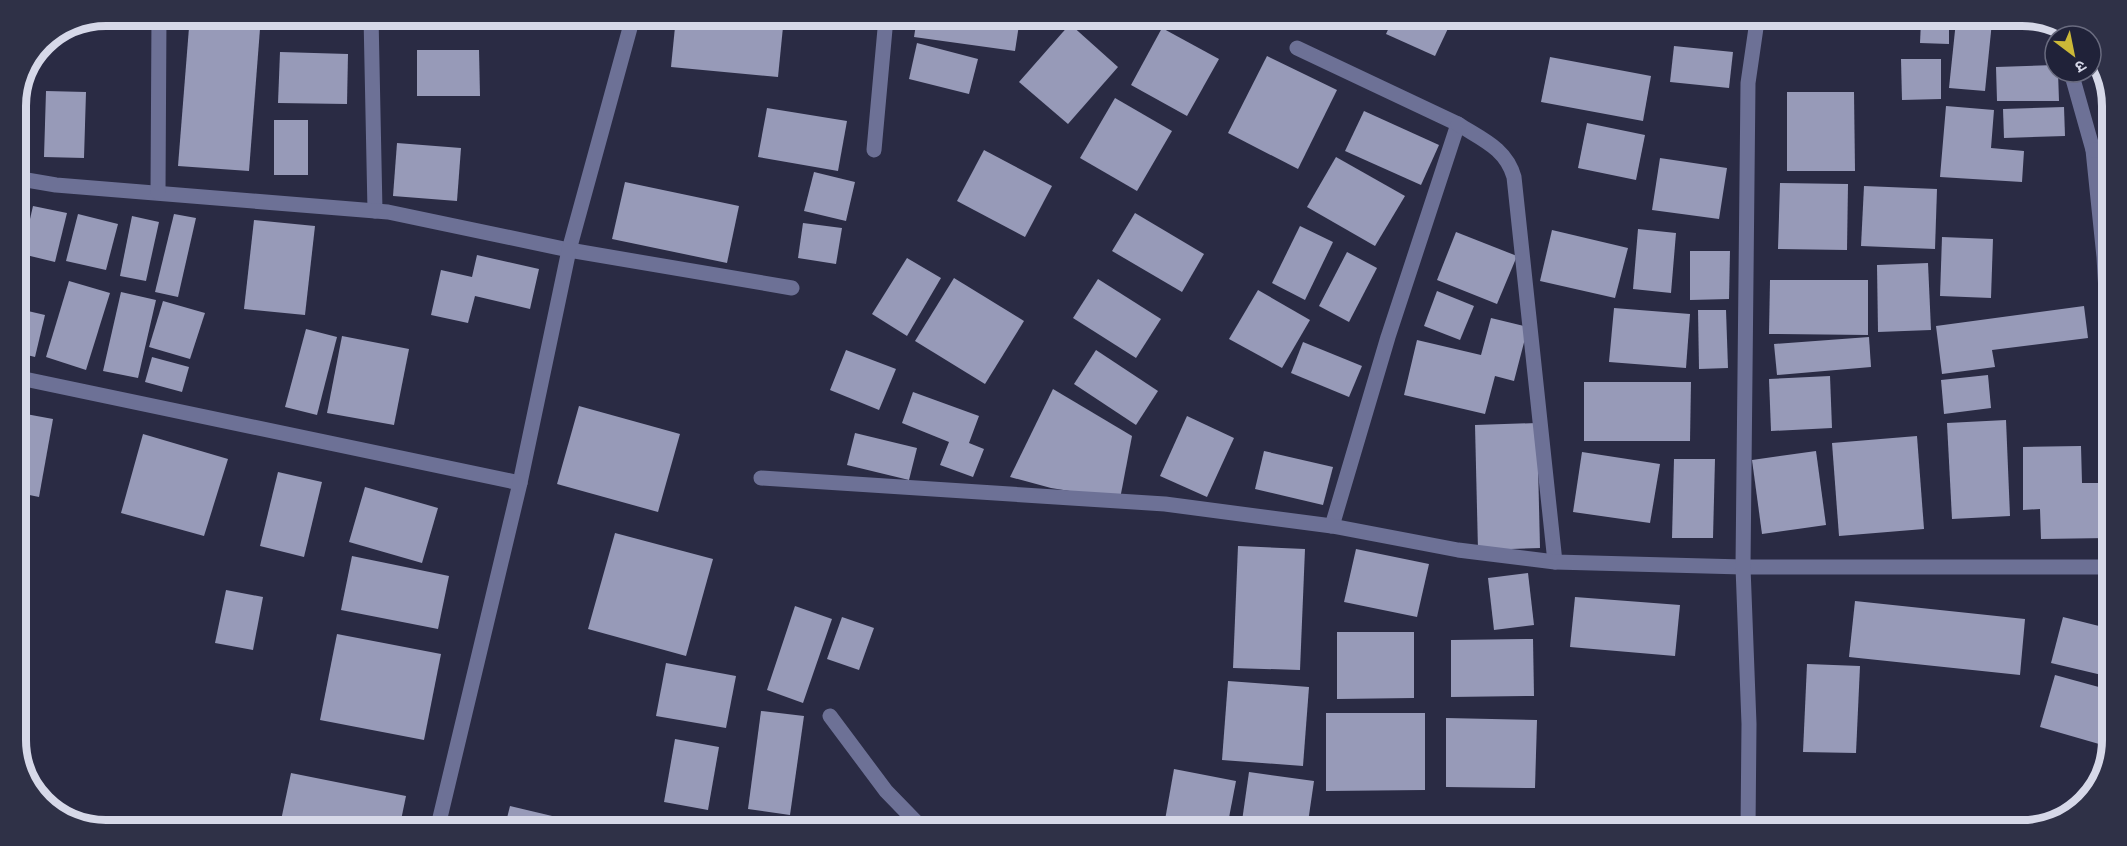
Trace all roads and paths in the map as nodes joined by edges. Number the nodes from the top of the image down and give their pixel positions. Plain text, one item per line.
1 (159, 26) edge
2 (371, 26) edge
3 (631, 26) edge
4 (885, 26) edge
5 (1756, 26) edge
6 (1297, 48) dead end
7 (2074, 84) edge
8 (1458, 124) junction
9 (2101, 149) edge
10 (874, 150) dead end
11 (2093, 150) junction
12 (26, 180) edge
13 (158, 192) junction
14 (375, 211) junction
15 (2101, 238) edge
16 (569, 250) junction
17 (792, 288) dead end
18 (26, 379) edge
19 (761, 478) dead end
20 (520, 483) junction
21 (1332, 526) junction
22 (1555, 562) junction
23 (1743, 567) junction
24 (2102, 567) edge
25 (830, 716) dead end
26 (439, 820) edge
27 (914, 820) edge
28 (1748, 820) edge

1 - 13 street
2 - 14 street
3 - 16 street
4 - 10 street
5 - 23 street
6 - 8 street
7 - 11 street
8 - 21 street
8 - 22 street
9 - 11 street
11 - 15 street
12 - 13 street
13 - 14 street
14 - 16 street
16 - 17 street
16 - 20 street
18 - 20 street
19 - 21 street
20 - 26 street
21 - 22 street
22 - 23 street
23 - 24 street
23 - 28 street
25 - 27 street

